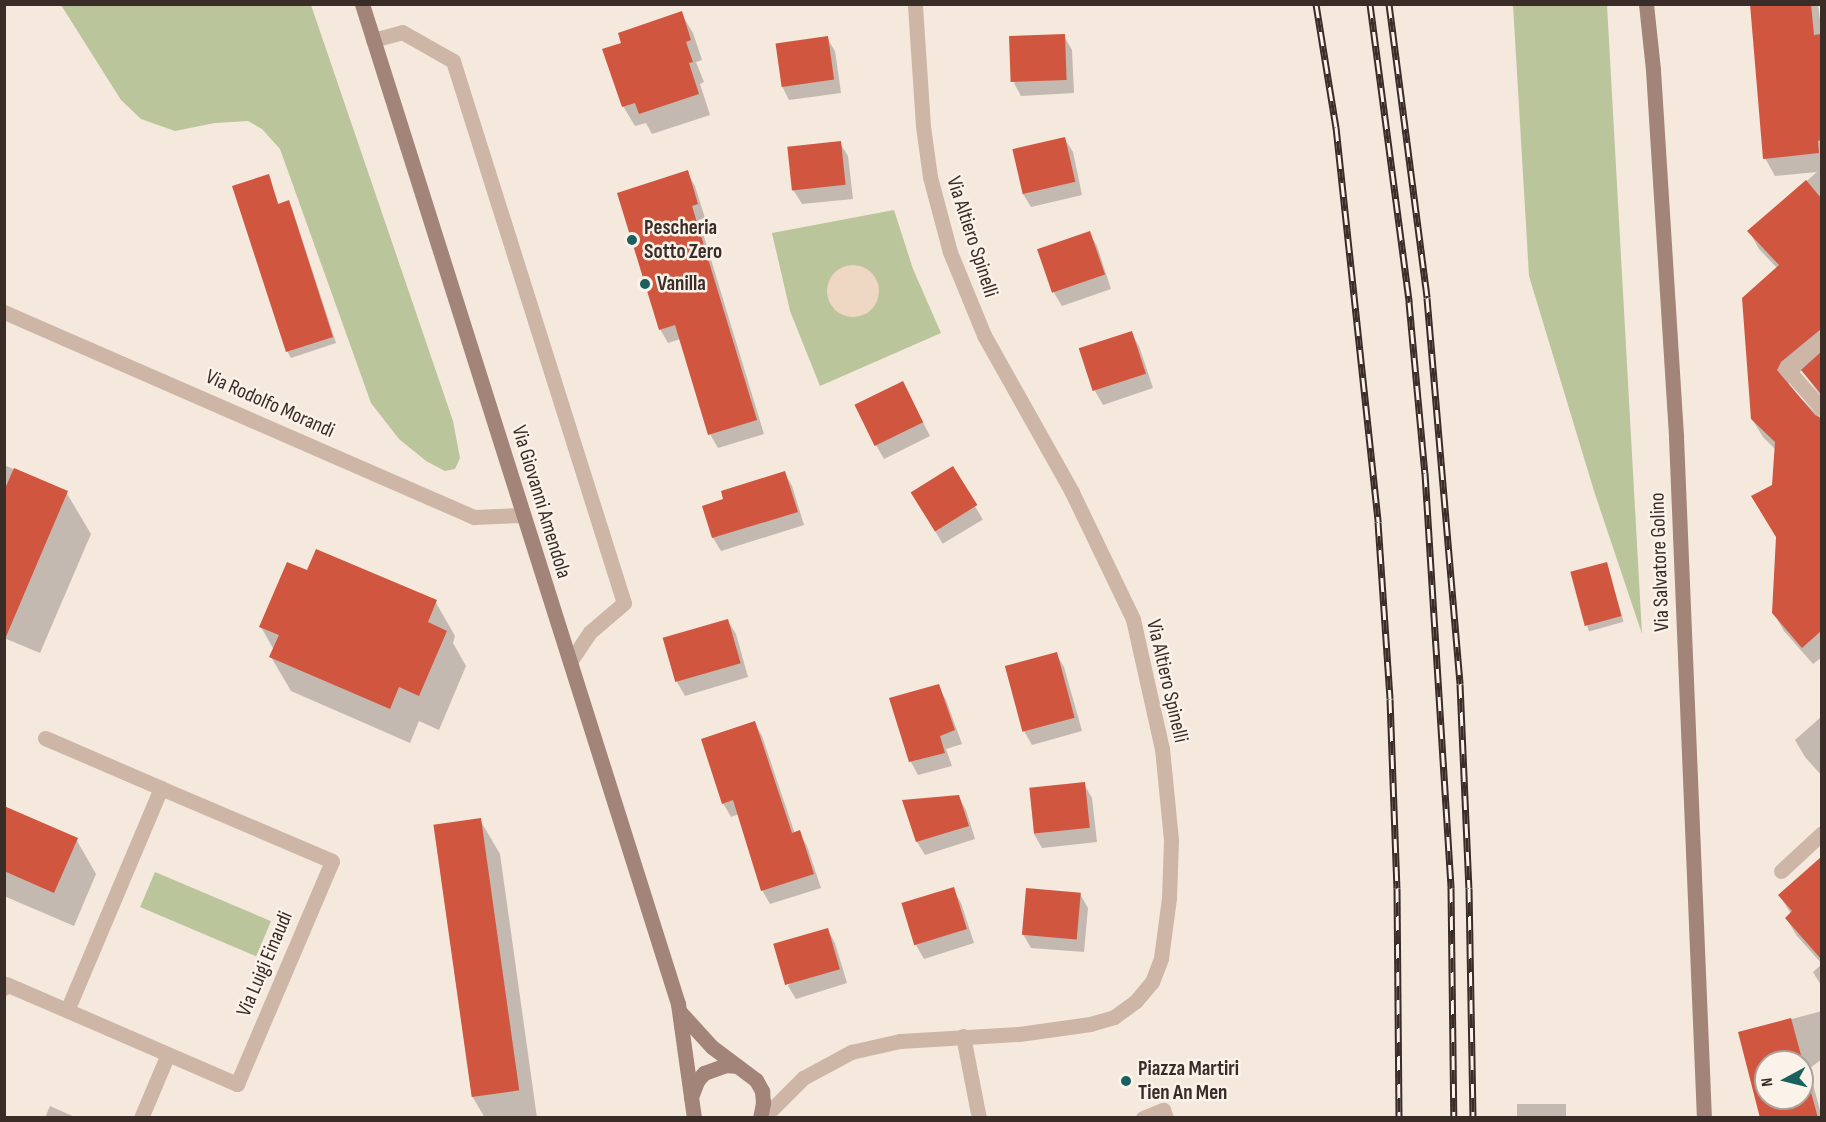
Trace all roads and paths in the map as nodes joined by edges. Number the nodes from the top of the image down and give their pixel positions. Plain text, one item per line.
1 (362, 4) edge
2 (915, 4) edge
3 (1646, 4) edge
4 (373, 40) junction
5 (4, 312) edge
6 (1821, 339) edge
7 (1821, 409) edge
8 (522, 515) junction
9 (570, 662) junction
10 (45, 738) dead end
11 (161, 788) junction
12 (1821, 833) edge
13 (1780, 871) dead end
14 (4, 988) edge
15 (67, 1010) junction
16 (680, 1011) junction
17 (963, 1036) junction
18 (168, 1054) junction
19 (737, 1066) junction
20 (692, 1110) edge
21 (141, 1118) edge
22 (761, 1118) edge
23 (979, 1118) edge
24 (1143, 1118) edge
25 (1166, 1118) edge
26 (1704, 1118) edge

1 - 4 street, Via Giovanni Amendola
2 - 17 street, Via Altiero Spinelli
3 - 26 street, Via Salvatore Golino
4 - 8 street, Via Giovanni Amendola
4 - 9 street
5 - 8 street, Via Rodolfo Morandi
6 - 7 street
8 - 9 street, Via Giovanni Amendola
9 - 16 street, Via Giovanni Amendola
10 - 11 street, Via Luigi Einaudi
11 - 15 street
11 - 18 street, Via Luigi Einaudi
12 - 13 street
14 - 15 street, Via Luigi Einaudi
15 - 18 street, Via Luigi Einaudi
16 - 19 street, Via Giovanni Amendola
16 - 20 street, Via Giovanni Amendola
17 - 22 street, Via Altiero Spinelli
17 - 23 street
18 - 21 street
19 - 20 street, Via Giovanni Amendola
19 - 22 street, Via Giovanni Amendola
24 - 25 street

